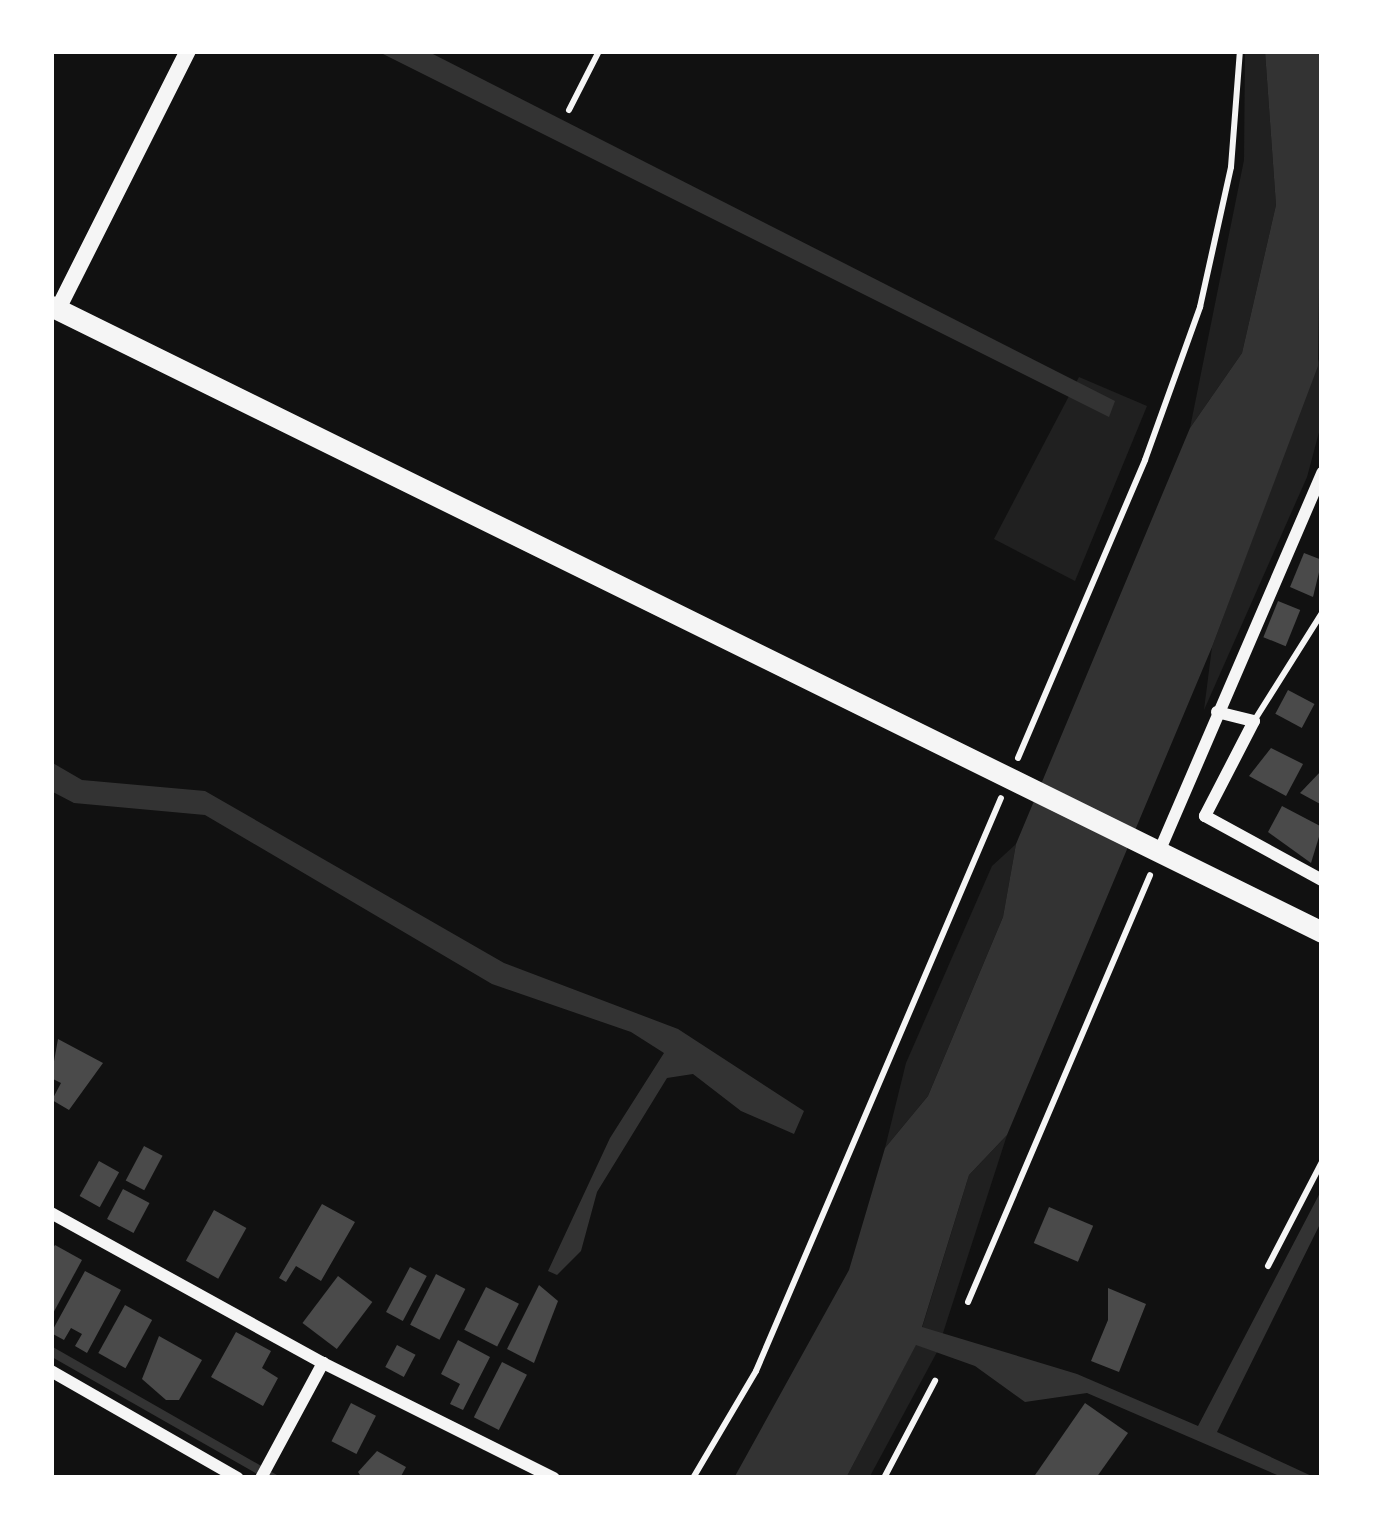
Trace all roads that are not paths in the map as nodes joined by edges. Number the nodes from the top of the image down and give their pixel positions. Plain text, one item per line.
1 (188, 51) edge
2 (55, 307) edge
3 (1322, 472) edge
4 (1322, 613) edge
5 (1217, 712) junction
6 (1254, 721) junction
7 (1160, 852) junction
8 (1321, 878) edge
9 (1322, 932) edge
10 (1322, 1162) edge
11 (51, 1213) edge
12 (1268, 1266) dead end
13 (322, 1363) junction
14 (51, 1371) edge
15 (238, 1478) edge
16 (260, 1478) edge
17 (554, 1478) edge

1 - 2 street
2 - 7 main road
3 - 5 street
4 - 6 lane
5 - 6 street
5 - 7 street
6 - 8 street
7 - 9 main road
10 - 12 lane
11 - 13 street
13 - 16 street
13 - 17 street
14 - 15 street

